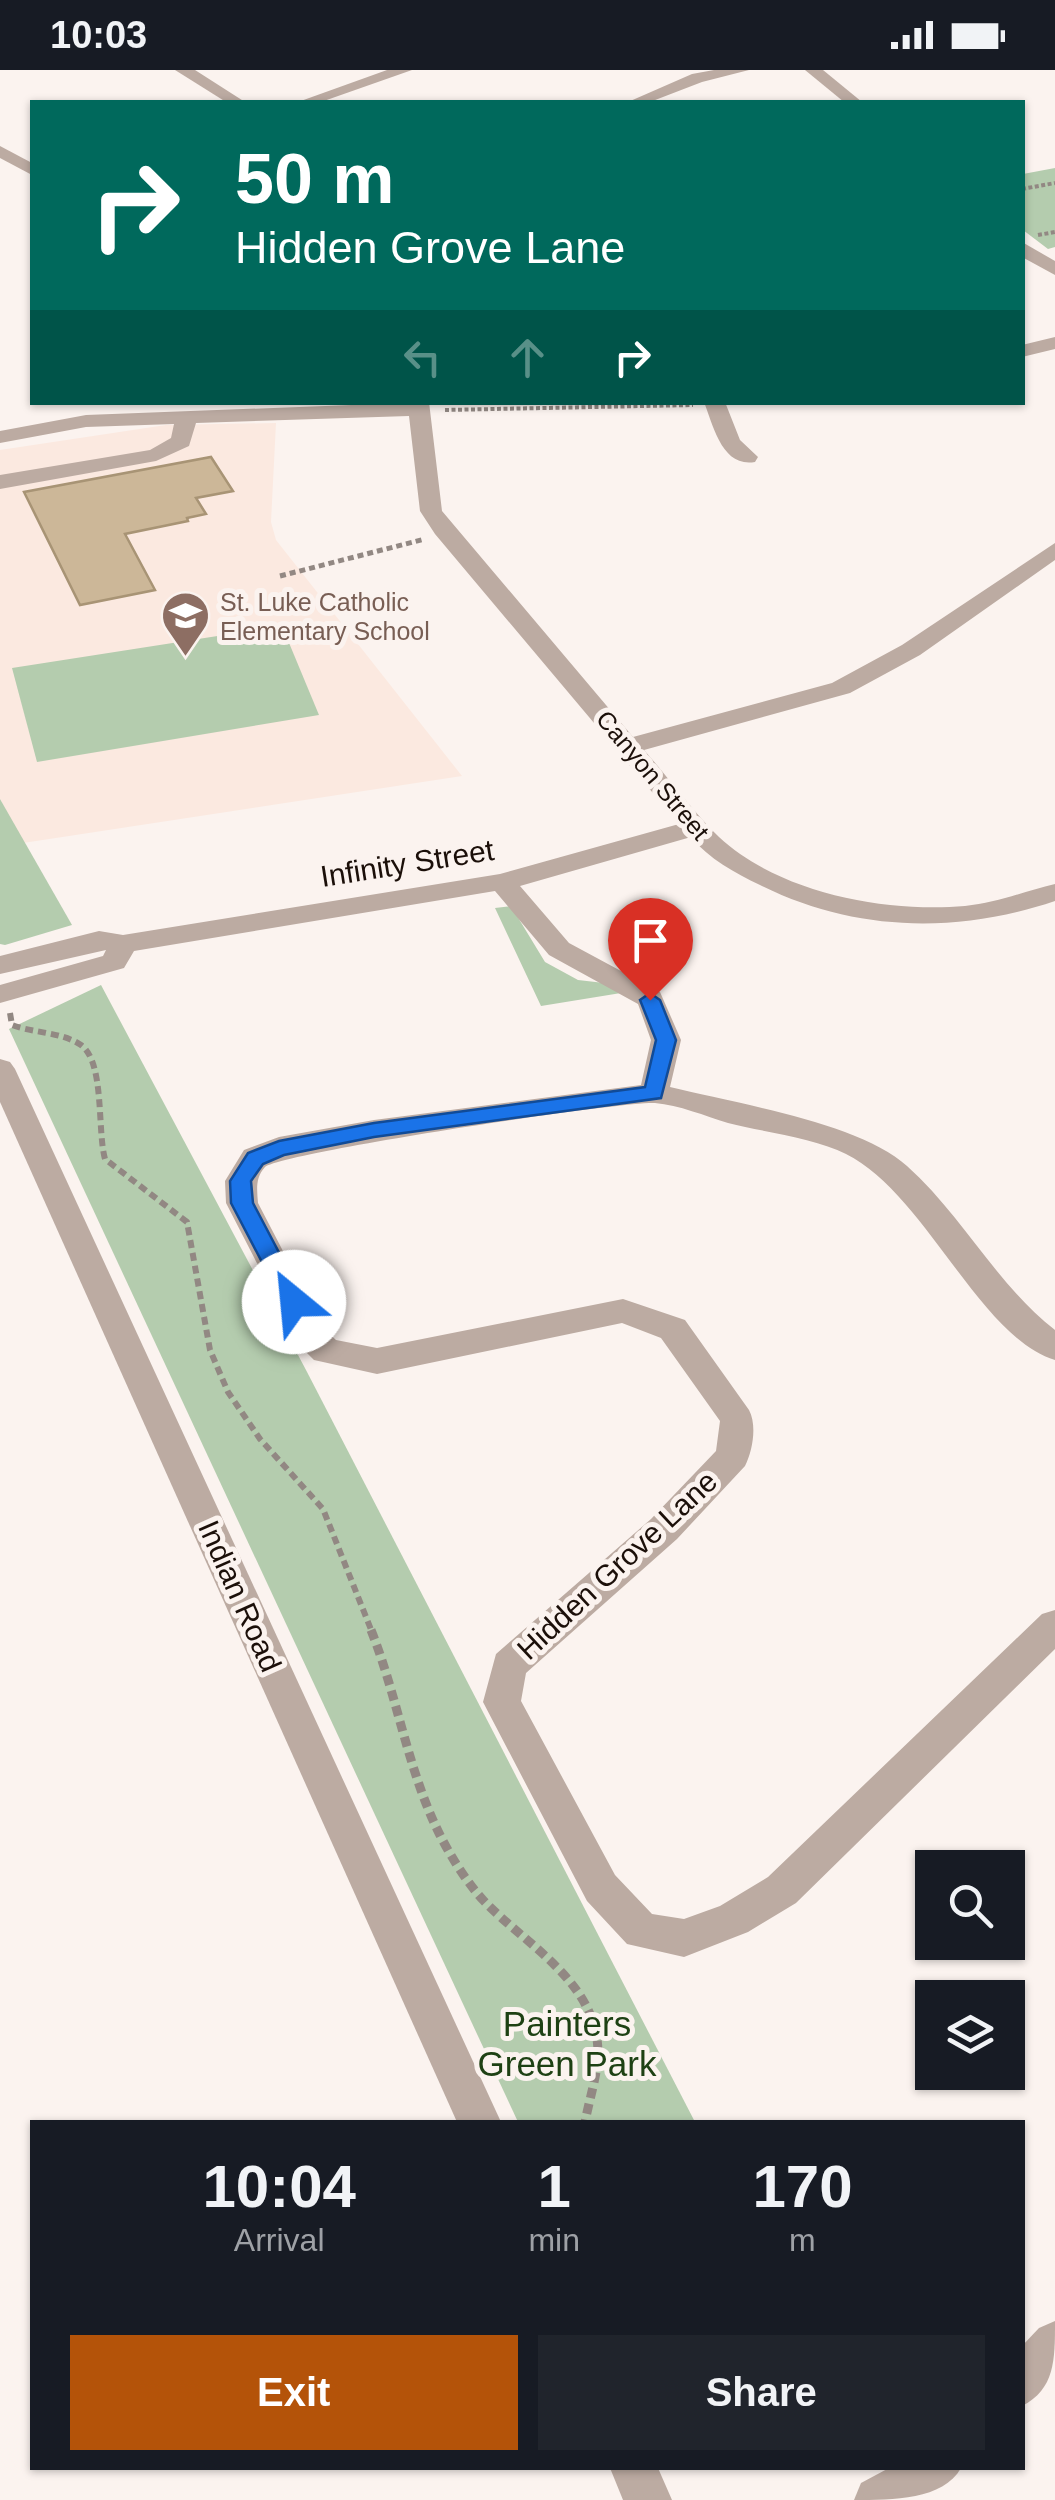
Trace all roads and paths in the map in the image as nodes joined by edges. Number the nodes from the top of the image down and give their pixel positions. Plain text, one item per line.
1 (183, 70) edge
2 (404, 70) edge
3 (741, 70) edge
4 (813, 70) edge
5 (234, 100) edge
6 (312, 100) edge
7 (641, 100) edge
8 (851, 100) edge
9 (0, 151) edge
10 (30, 169) edge
11 (1055, 183) edge
12 (1025, 188) edge
13 (1025, 250) edge
14 (1055, 270) edge
15 (1055, 344) edge
16 (1025, 350) edge
17 (626, 405) edge
18 (715, 405) edge
19 (418, 406) edge
20 (187, 415) junction
21 (0, 436) edge
22 (747, 456) dead end
23 (0, 482) edge
24 (446, 534) junction
25 (1055, 550) edge
26 (280, 576) dead end
27 (628, 746) junction
28 (697, 827) junction
29 (502, 882) junction
30 (1055, 892) edge
31 (2, 984) edge
32 (0, 1070) edge
33 (654, 1093) junction
34 (1055, 1348) edge
35 (1055, 1625) edge
36 (478, 2120) edge
37 (585, 2120) edge
38 (1055, 2344) edge
39 (1025, 2379) edge
40 (635, 2470) edge
41 (933, 2470) edge
42 (648, 2500) edge
43 (878, 2500) edge

1 - 5 street
2 - 6 street
3 - 7 street
4 - 8 street
9 - 10 street
11 - 12 path
13 - 14 street
15 - 16 street
17 - 19 path
18 - 22 street
19 - 20 street
19 - 24 street, Canyon Street
20 - 21 street
20 - 23 street
24 - 26 path
24 - 27 street, Canyon Street
25 - 27 street
27 - 28 street, Canyon Street
28 - 29 street, Infinity Street
28 - 30 street, Canyon Street
29 - 31 street, Infinity Street
29 - 33 street
31 - 37 path
32 - 36 street, Indian Road
33 - 34 street, Hidden Grove Lane
33 - 35 street, Hidden Grove Lane
38 - 39 street
40 - 42 street
41 - 43 street

